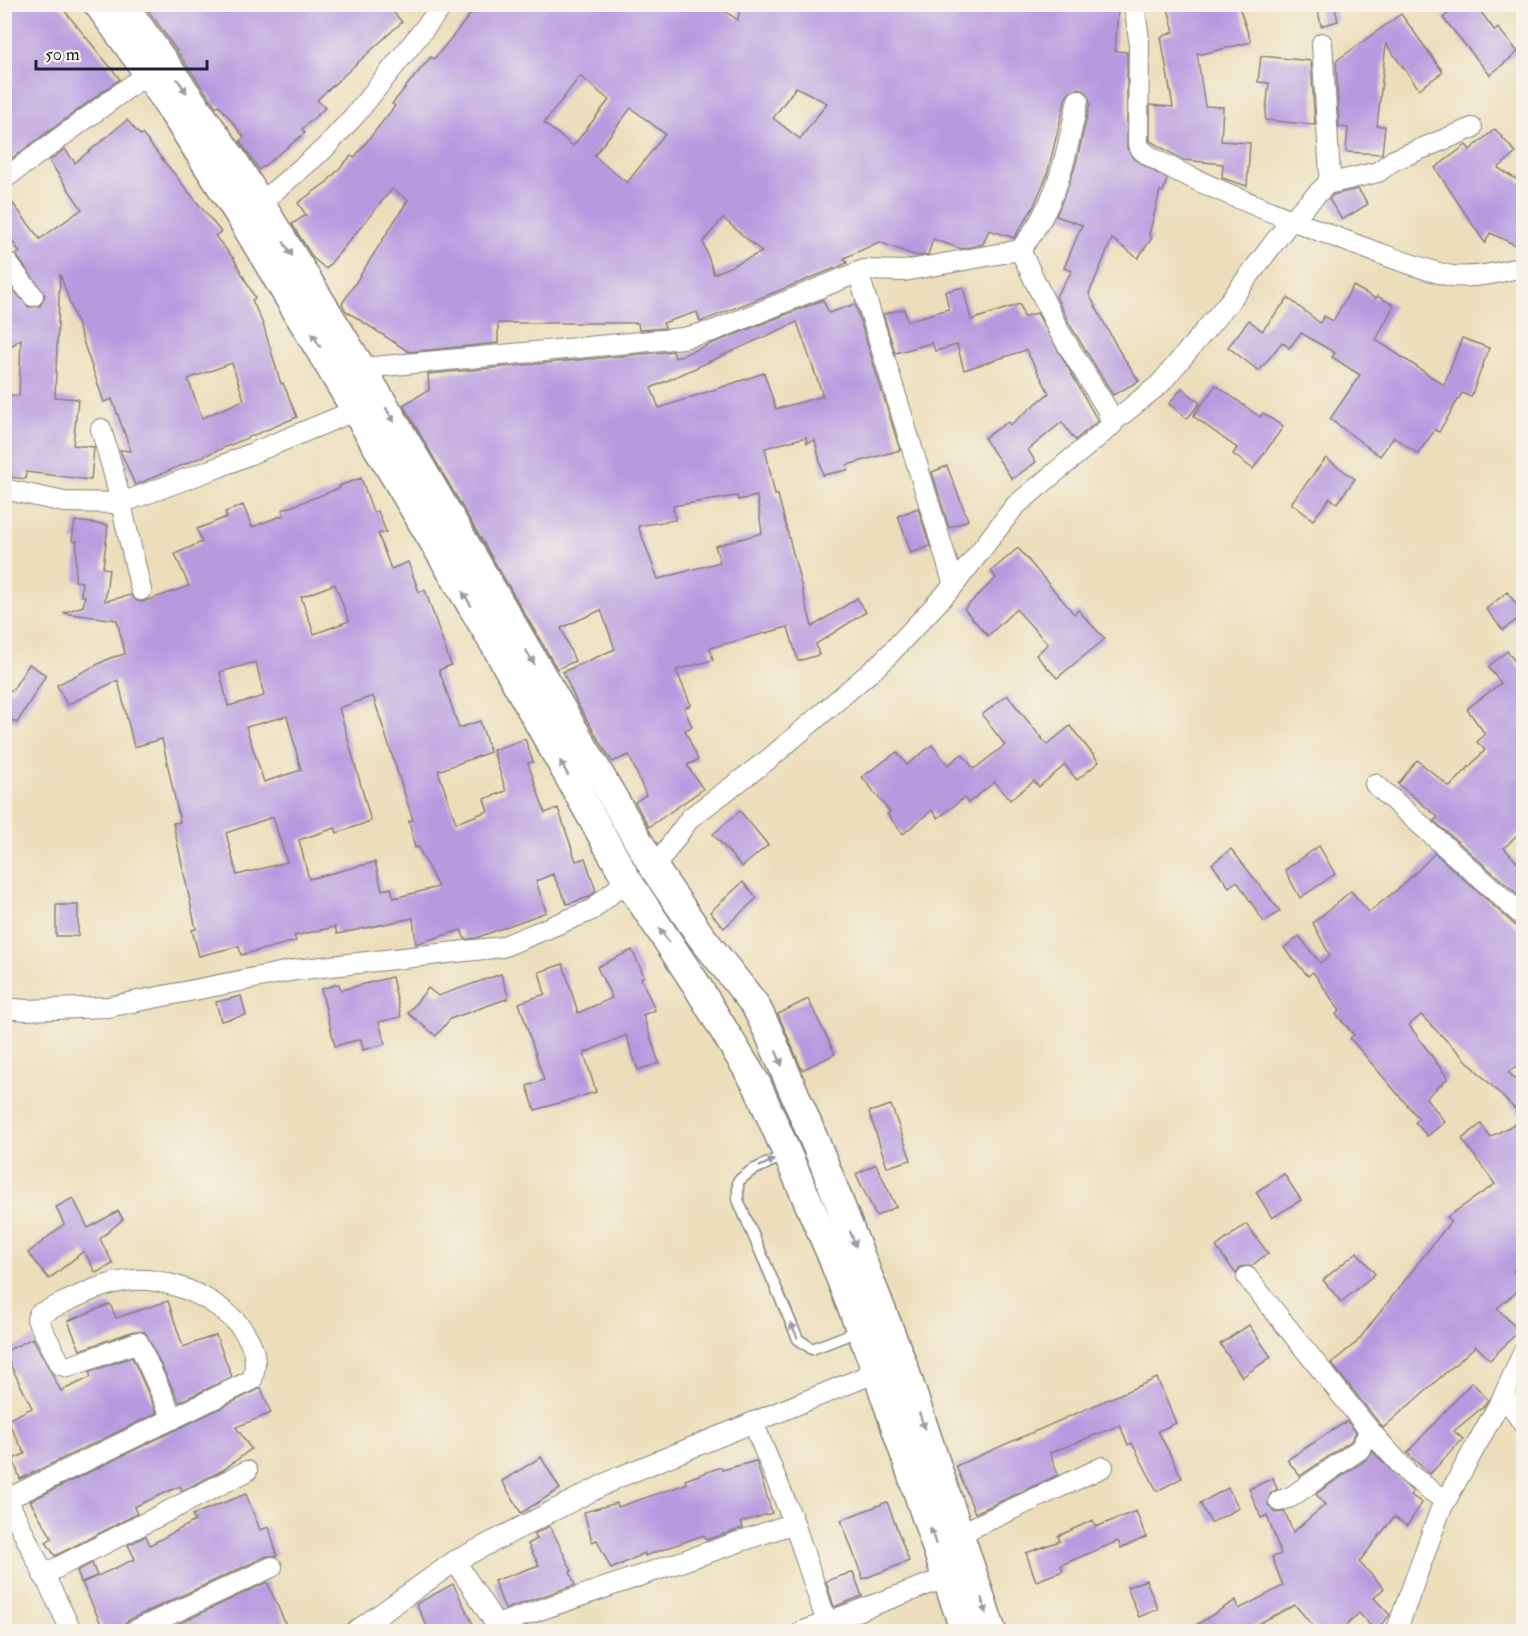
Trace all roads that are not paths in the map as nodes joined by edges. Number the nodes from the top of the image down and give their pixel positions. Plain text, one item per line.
1 (98, 4) edge
2 (123, 4) edge
3 (444, 4) edge
4 (1134, 4) edge
5 (1322, 43) dead end
6 (148, 73) junction
7 (1078, 100) dead end
8 (1472, 128) dead end
9 (4, 178) edge
10 (1327, 184) junction
11 (251, 211) junction
12 (1292, 219) junction
13 (1020, 250) junction
14 (4, 259) edge
15 (1524, 266) edge
16 (858, 272) junction
17 (33, 296) dead end
18 (348, 370) junction
19 (354, 411) junction
20 (1113, 422) junction
21 (101, 429) dead end
22 (4, 489) edge
23 (121, 503) junction
24 (954, 585) junction
25 (141, 590) dead end
26 (1375, 784) dead end
27 (654, 868) junction
28 (627, 880) junction
29 (1524, 917) edge
30 (4, 1008) edge
31 (823, 1161) junction
32 (793, 1164) junction
33 (1246, 1278) dead end
34 (861, 1330) junction
35 (1524, 1351) edge
36 (877, 1372) junction
37 (1516, 1409) edge
38 (173, 1419) junction
39 (753, 1422) junction
40 (1370, 1431) junction
41 (1103, 1467) dead end
42 (247, 1471) dead end
43 (6, 1498) edge
44 (1445, 1500) junction
45 (1279, 1501) dead end
46 (794, 1523) junction
47 (961, 1533) junction
48 (455, 1561) junction
49 (272, 1567) dead end
50 (960, 1572) junction
51 (43, 1575) junction
52 (828, 1627) edge
53 (499, 1628) edge
54 (365, 1629) edge
55 (72, 1632) edge
56 (132, 1632) edge
57 (801, 1632) edge
58 (965, 1632) edge
59 (992, 1632) edge
60 (1396, 1632) edge

1 - 6 main road
2 -> 11 main road
3 - 11 street
4 - 12 street
5 - 10 street
6 - 9 street
6 - 11 main road
7 - 13 street
8 - 10 street
10 - 12 street
11 - 18 main road
12 - 15 street
12 - 20 street
13 - 16 street
13 - 20 street
14 - 17 street
16 - 18 street
16 - 24 street
18 - 19 main road
18 -> 27 main road
19 - 23 street
28 -> 19 main road
20 - 24 street
21 - 23 street
22 - 23 street
23 - 25 street
24 - 27 street
26 - 29 street
27 -> 31 main road
28 - 30 street
32 -> 28 main road
31 - 32 main road
31 -> 47 main road
32 - 34 main road
34 -> 32 lane
33 - 40 street
34 - 36 main road
35 - 37 street
36 - 39 street
50 -> 36 main road
37 - 44 street
38 - 38 street
38 - 43 street
39 - 46 street
39 - 48 street
40 - 44 street
40 - 45 street
41 - 47 street
42 - 51 street
43 - 51 street
44 - 60 street
46 - 52 street
46 - 53 street
47 - 50 main road
48 - 53 street
48 - 54 street
49 - 56 street
50 - 52 street
50 - 58 main road
50 -> 59 main road
51 - 55 street
52 - 57 street

